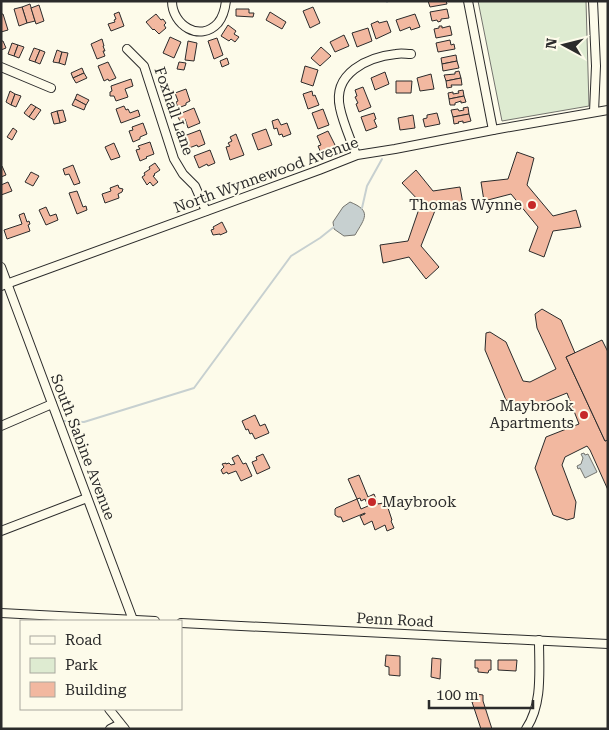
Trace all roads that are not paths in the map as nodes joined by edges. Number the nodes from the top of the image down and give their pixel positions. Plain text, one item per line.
1 (172, 1) edge
2 (226, 1) edge
3 (468, 1) edge
4 (593, 1) edge
5 (127, 49) dead end
6 (411, 54) dead end
7 (1, 67) edge
8 (50, 88) dead end
9 (608, 110) edge
10 (594, 112) junction
11 (493, 130) junction
12 (356, 155) junction
13 (206, 211) junction
14 (1, 266) edge
15 (4, 284) edge
16 (52, 404) junction
17 (1, 426) edge
18 (87, 498) junction
19 (1, 531) edge
20 (1, 613) edge
21 (97, 620) edge
22 (133, 620) joint
23 (182, 623) edge
24 (540, 640) junction
25 (608, 644) edge
26 (110, 710) edge
27 (123, 726) edge
28 (530, 727) edge
29 (110, 729) edge

1 - 2 street
3 - 11 street
4 - 10 street
5 - 13 street, Foxhall Lane
6 - 12 street
7 - 8 street
9 - 10 street, North Wynnewood Avenue
10 - 11 street, North Wynnewood Avenue
11 - 12 street, North Wynnewood Avenue
12 - 13 street, North Wynnewood Avenue
13 - 15 street, North Wynnewood Avenue
14 - 15 street, South Sabine Avenue
15 - 16 street, South Sabine Avenue
16 - 17 street
16 - 18 street, South Sabine Avenue
18 - 19 street
18 - 22 street, South Sabine Avenue
20 - 21 street
21 - 22 street
23 - 24 street, Penn Road
24 - 25 street, Penn Road
24 - 28 street
26 - 27 street
27 - 29 street

